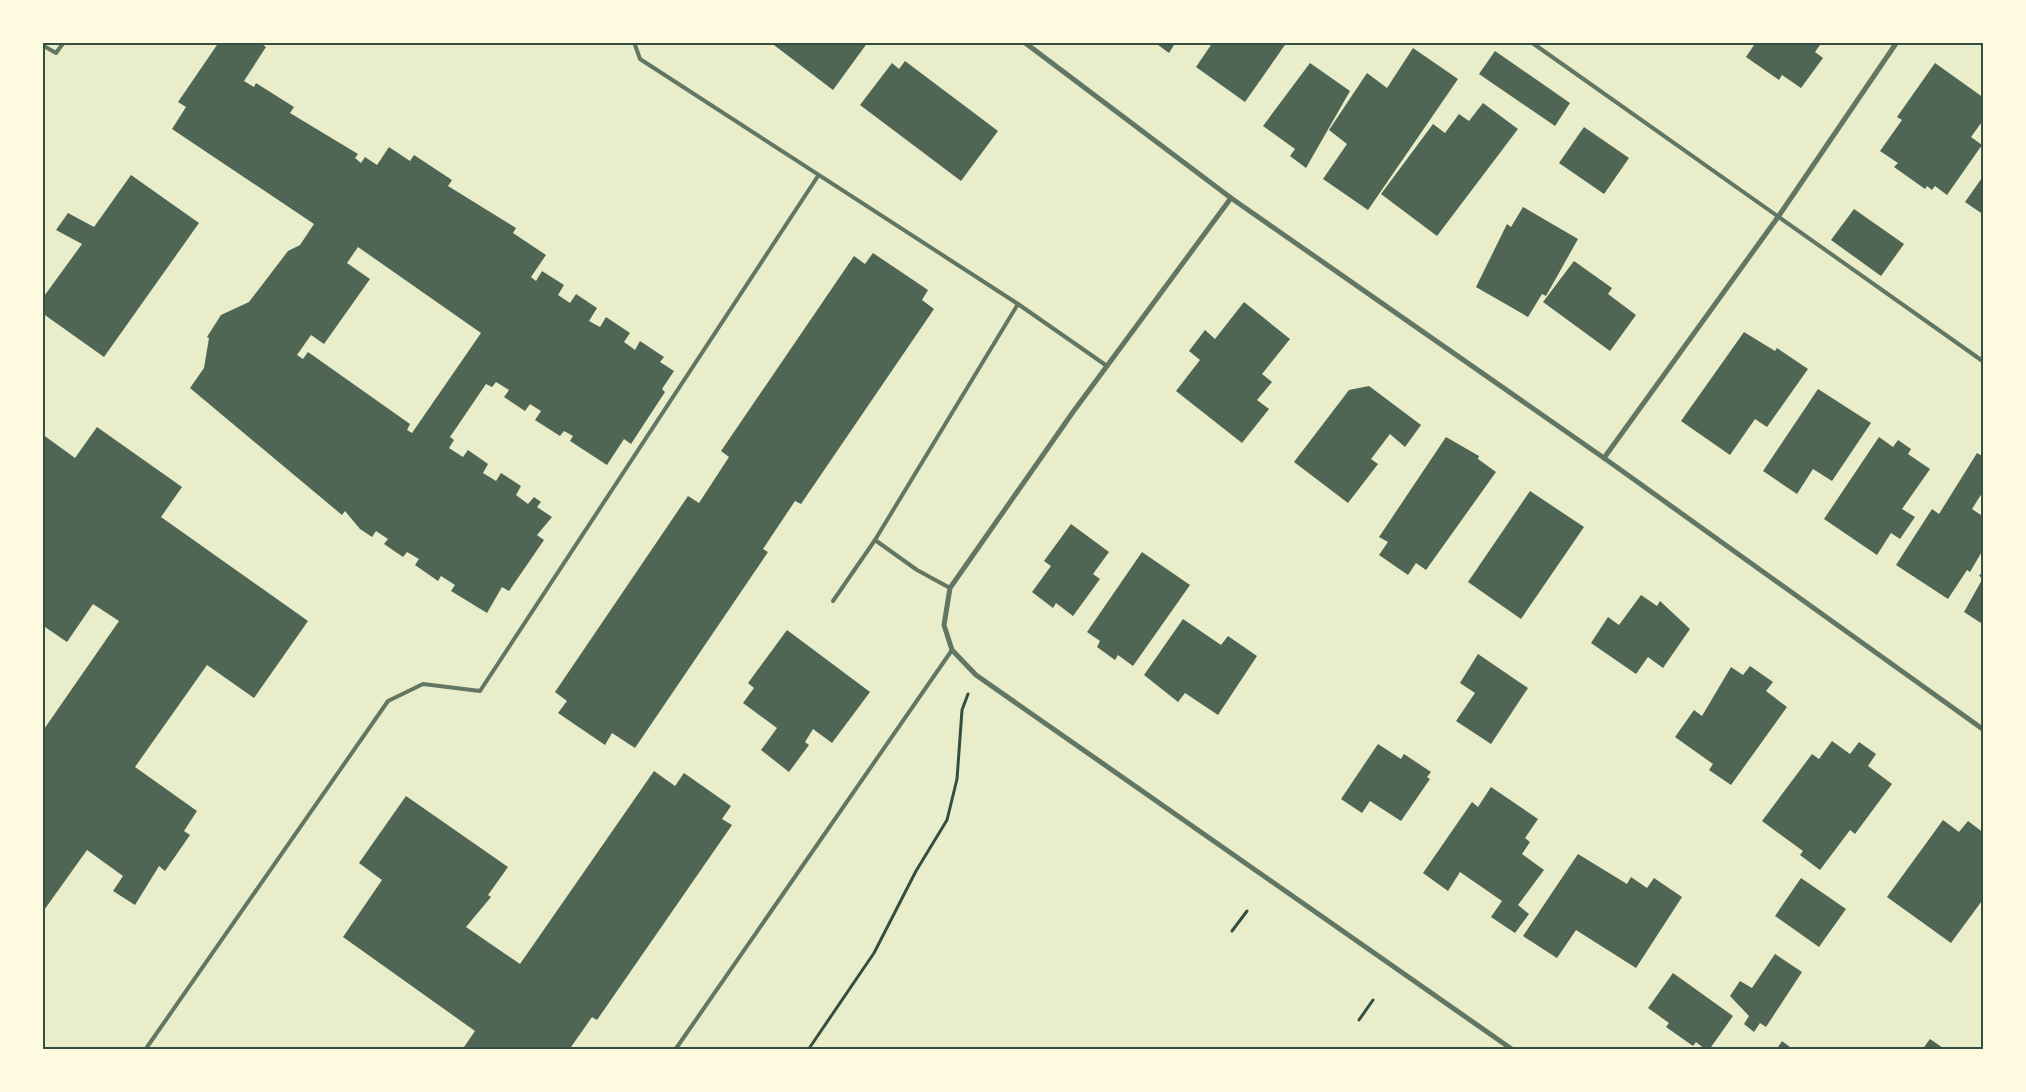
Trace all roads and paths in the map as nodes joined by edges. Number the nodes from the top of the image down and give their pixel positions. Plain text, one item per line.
1 (64, 42) edge
2 (634, 42) edge
3 (1024, 42) edge
4 (1532, 42) edge
5 (1897, 42) edge
6 (42, 46) edge
7 (818, 176) junction
8 (1230, 198) junction
9 (1778, 217) junction
10 (1018, 304) junction
11 (1984, 362) edge
12 (1107, 366) junction
13 (1604, 458) junction
14 (875, 540) junction
15 (950, 588) junction
16 (833, 601) dead end
17 (952, 650) junction
18 (976, 675) junction
19 (1984, 730) edge
20 (1248, 911) dead end
21 (1232, 931) dead end
22 (1373, 1000) dead end
23 (1358, 1020) dead end
24 (146, 1050) edge
25 (675, 1050) edge
26 (808, 1050) edge
27 (1512, 1050) edge

1 - 6 lane
2 - 7 lane
3 - 8 street
4 - 9 lane
5 - 9 street
7 - 10 lane
7 - 24 lane
8 - 12 street
8 - 13 street
9 - 11 lane
9 - 13 street
10 - 12 lane
10 - 14 lane
12 - 15 street
13 - 19 street
14 - 15 lane
14 - 16 lane
15 - 17 street
17 - 18 street
17 - 25 lane
18 - 26 path
18 - 27 street
20 - 21 path
22 - 23 path

